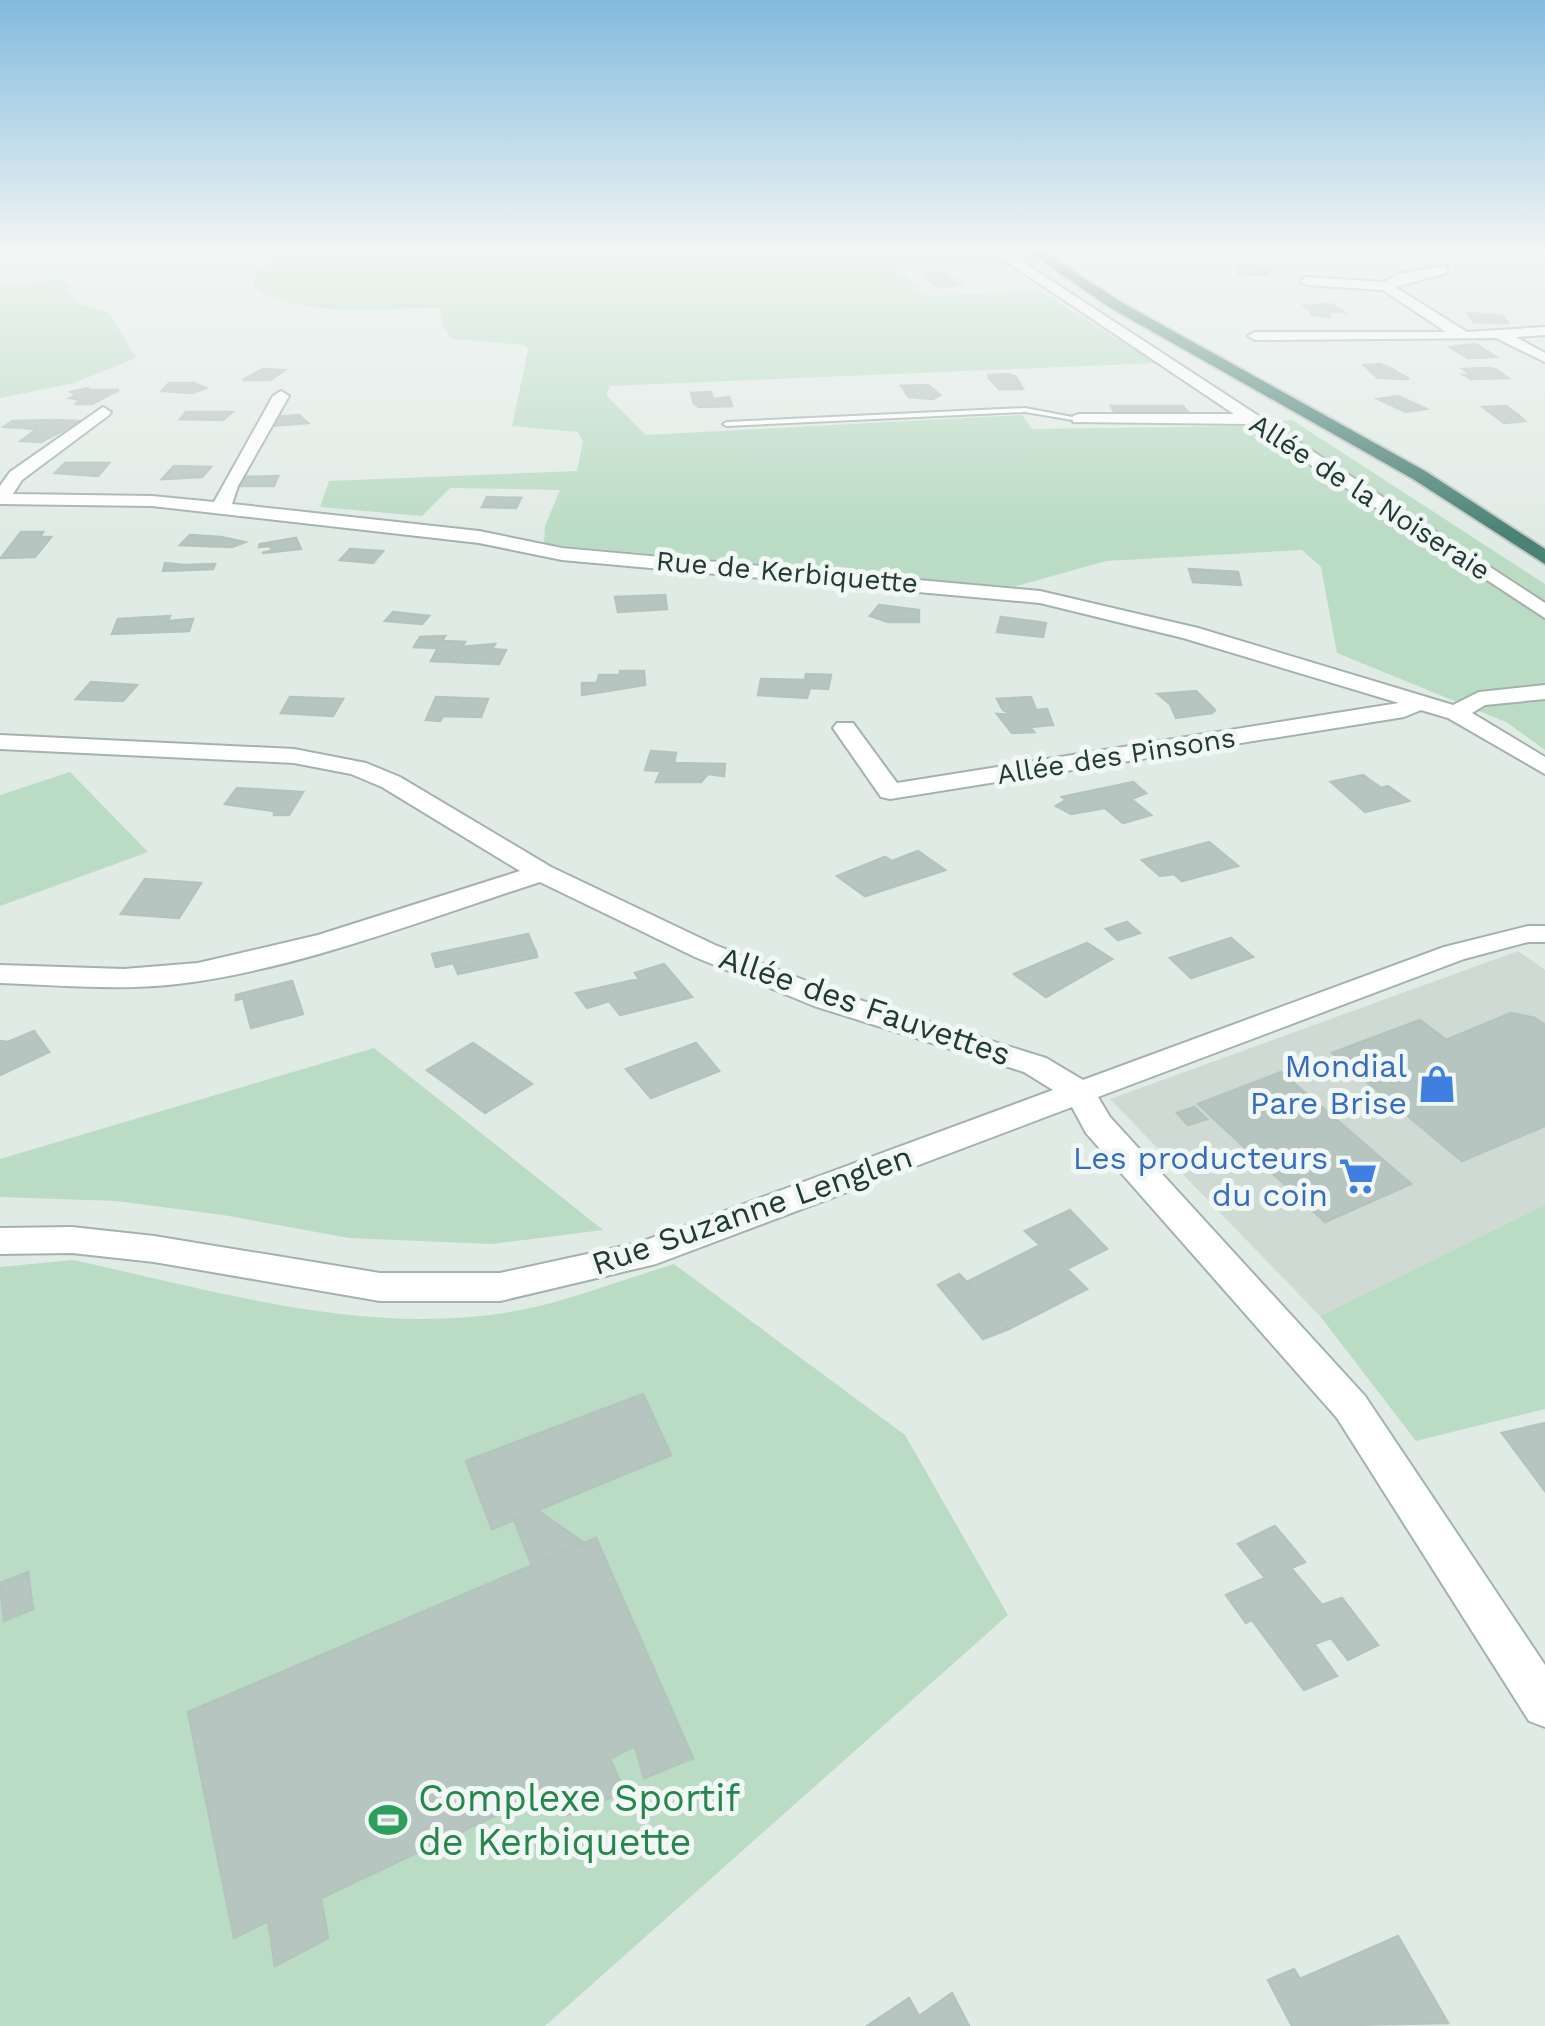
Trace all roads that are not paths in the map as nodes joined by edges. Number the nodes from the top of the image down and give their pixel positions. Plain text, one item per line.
1 (1137, 344) edge
2 (1185, 344) edge
3 (1210, 344) edge
4 (1517, 344) edge
5 (1543, 358) edge
6 (281, 396) dead end
7 (102, 412) dead end
8 (1079, 419) joint
9 (1252, 419) junction
10 (727, 424) dead end
11 (1489, 499) dead end
12 (0, 500) edge
13 (221, 510) junction
14 (1545, 558) edge
15 (1545, 612) edge
16 (1545, 692) edge
17 (1417, 703) junction
18 (1456, 713) junction
19 (845, 728) dead end
20 (0, 742) edge
21 (1545, 767) edge
22 (542, 873) junction
23 (1545, 934) edge
24 (0, 974) edge
25 (1078, 1090) junction
26 (0, 1241) edge
27 (1545, 1705) edge

1 - 9 street, Allée de la Noiseraie
2 - 14 highway
3 - 11 highway
4 - 5 street
6 - 13 street
7 - 12 street
8 - 9 street
8 - 10 lane
9 - 15 street, Allée de la Noiseraie
12 - 13 street, Rue de Kerbiquette
13 - 17 street, Rue de Kerbiquette
16 - 18 street
17 - 18 street, Rue de Kerbiquette
17 - 19 street, Allée des Pinsons
18 - 21 street, Rue de Kerbiquette
20 - 22 street, Allée des Fauvettes
22 - 24 street
22 - 25 street, Allée des Fauvettes
23 - 25 street, Rue Suzanne Lenglen
25 - 26 street, Rue Suzanne Lenglen
25 - 27 street

